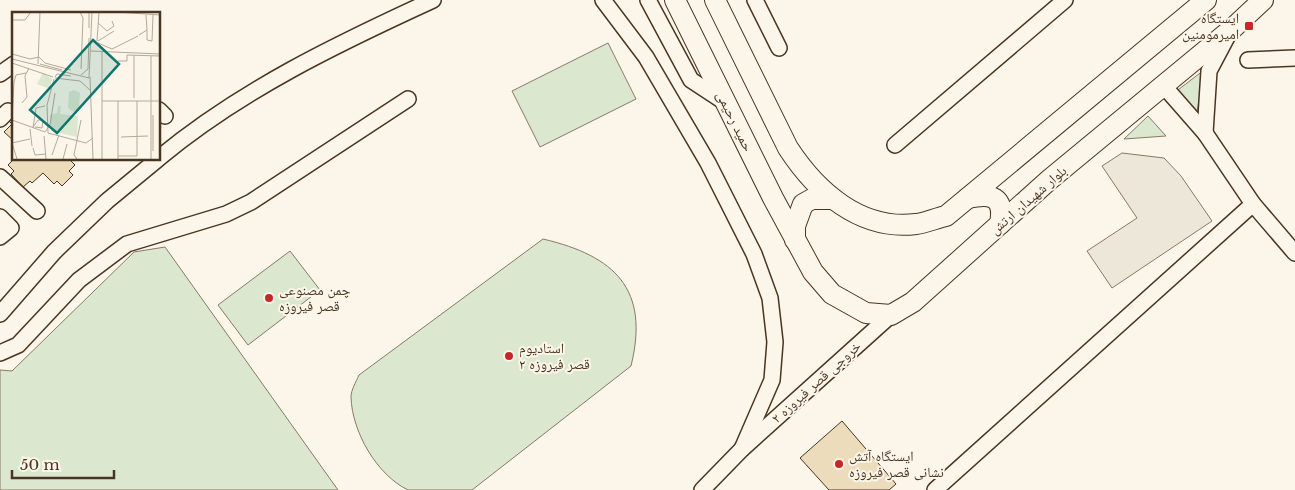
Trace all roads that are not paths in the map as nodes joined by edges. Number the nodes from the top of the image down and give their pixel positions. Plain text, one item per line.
1 (433, 0) edge
2 (603, 0) edge
3 (648, 0) edge
4 (675, 0) edge
5 (715, 0) edge
6 (755, 0) edge
7 (1064, 0) edge
8 (1206, 0) edge
9 (1263, 0) edge
10 (1233, 28) junction
11 (779, 48) dead end
12 (1295, 58) edge
13 (1248, 60) dead end
14 (1163, 86) junction
15 (408, 99) dead end
16 (726, 103) junction
17 (1205, 133) junction
18 (895, 146) dead end
19 (160, 156) edge
20 (156, 160) edge
21 (0, 177) edge
22 (968, 198) junction
23 (831, 199) junction
24 (1253, 204) junction
25 (37, 211) dead end
26 (0, 217) edge
27 (1000, 224) junction
28 (0, 237) edge
29 (796, 241) junction
30 (1295, 253) edge
31 (0, 314) edge
32 (891, 315) junction
33 (0, 353) edge
34 (742, 449) junction
35 (702, 490) edge
36 (935, 490) edge

1 - 19 street
2 - 34 street
3 - 16 street
4 - 16 main road, حمید رحیمی
5 - 23 main road
6 - 11 street
7 - 18 street
8 - 22 main road
9 - 10 main road, بلوار شهیدان ارتش
10 - 14 main road, بلوار شهیدان ارتش
10 - 17 street
12 - 13 street
14 - 17 street
14 - 27 main road, بلوار شهیدان ارتش
15 - 33 street
16 - 29 main road, حمید رحیمی
17 - 24 street
20 - 31 street
21 - 25 street
22 - 23 main road
22 - 27 main road
23 - 29 main road
24 - 30 street
24 - 36 street
26 - 28 street
27 - 32 main road, بلوار شهیدان ارتش
29 - 32 main road
32 - 34 street, خروجی قصر فیروزه ۲
34 - 35 street, خروجی قصر فیروزه ۲

